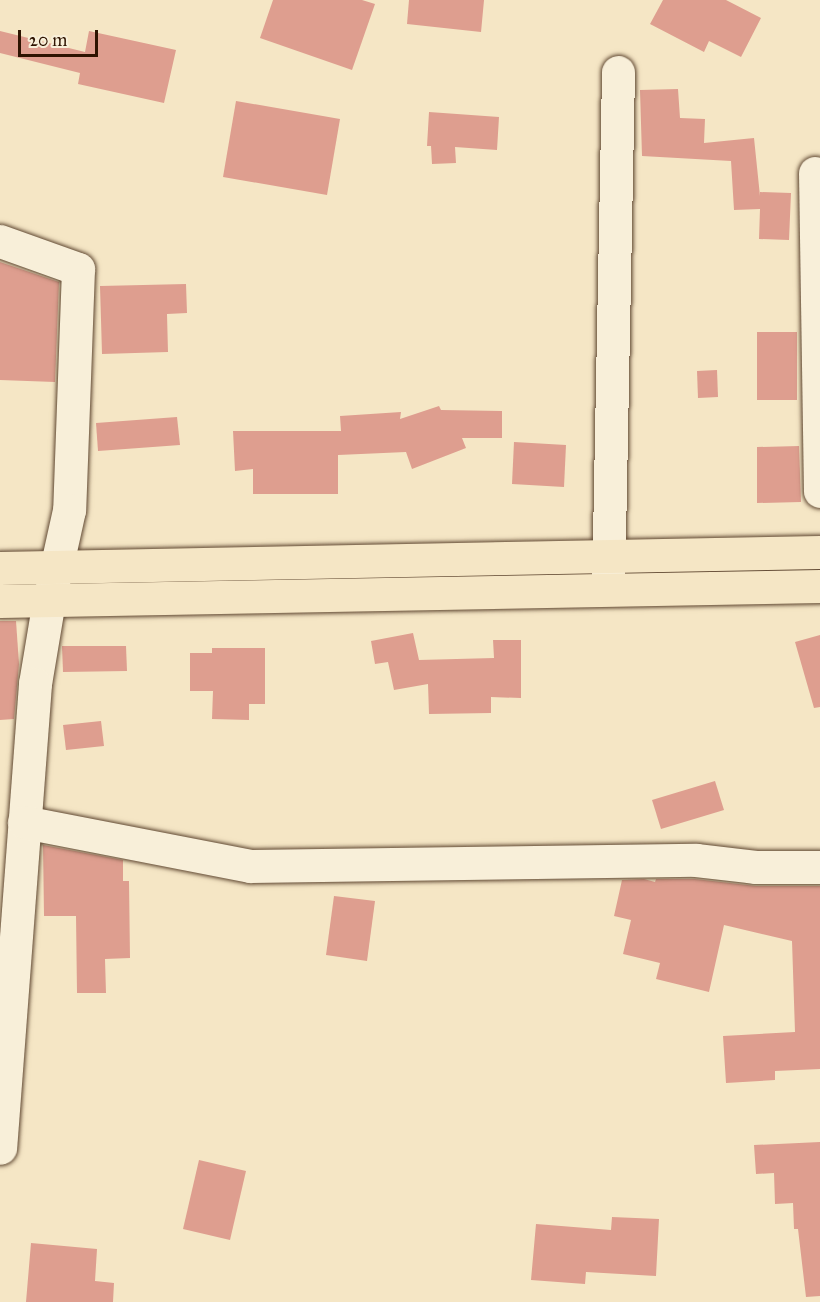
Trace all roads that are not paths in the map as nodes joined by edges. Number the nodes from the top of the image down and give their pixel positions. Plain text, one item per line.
1 (618, 72) dead end
2 (815, 174) dead end
3 (0, 241) edge
4 (820, 491) edge
5 (820, 552) edge
6 (609, 556) junction
7 (58, 567) junction
8 (0, 568) edge
9 (820, 586) edge
10 (608, 590) junction
11 (49, 600) junction
12 (0, 601) edge
13 (24, 822) junction
14 (820, 867) edge
15 (0, 1148) edge

1 - 6 street
2 - 4 street
3 - 7 street
5 - 6 main road
6 - 7 main road
6 - 10 street
7 - 8 main road
7 - 11 street
9 - 10 main road
10 - 11 main road
11 - 12 main road
11 - 13 street
13 - 14 street
13 - 15 street

